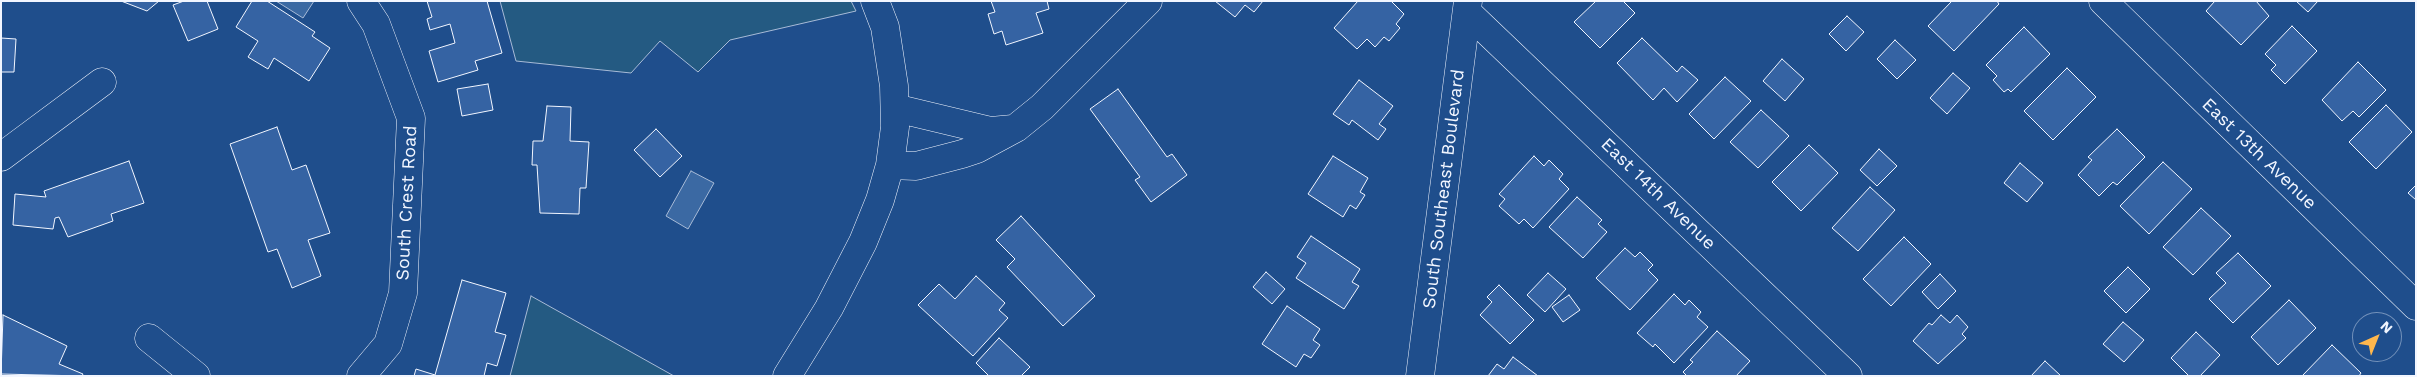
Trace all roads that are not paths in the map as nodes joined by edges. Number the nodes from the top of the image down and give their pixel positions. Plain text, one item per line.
1 (361, 1) edge
2 (875, 1) edge
3 (1148, 1) edge
4 (2103, 1) edge
5 (1467, 7) edge
6 (102, 82) dead end
7 (895, 108) junction
8 (1016, 128) junction
9 (1, 156) edge
10 (890, 165) junction
11 (2416, 306) edge
12 (149, 338) dead end
13 (196, 376) edge
14 (361, 376) edge
15 (788, 376) edge
16 (1420, 376) edge
17 (1848, 376) edge

1 - 14 street, South Crest Road
2 - 7 street
3 - 8 street
4 - 11 street, East 13th Avenue
5 - 16 street, South Southeast Boulevard
5 - 17 street, East 14th Avenue
6 - 9 street
7 - 8 street
7 - 10 street
8 - 10 street
10 - 15 street
12 - 13 street

